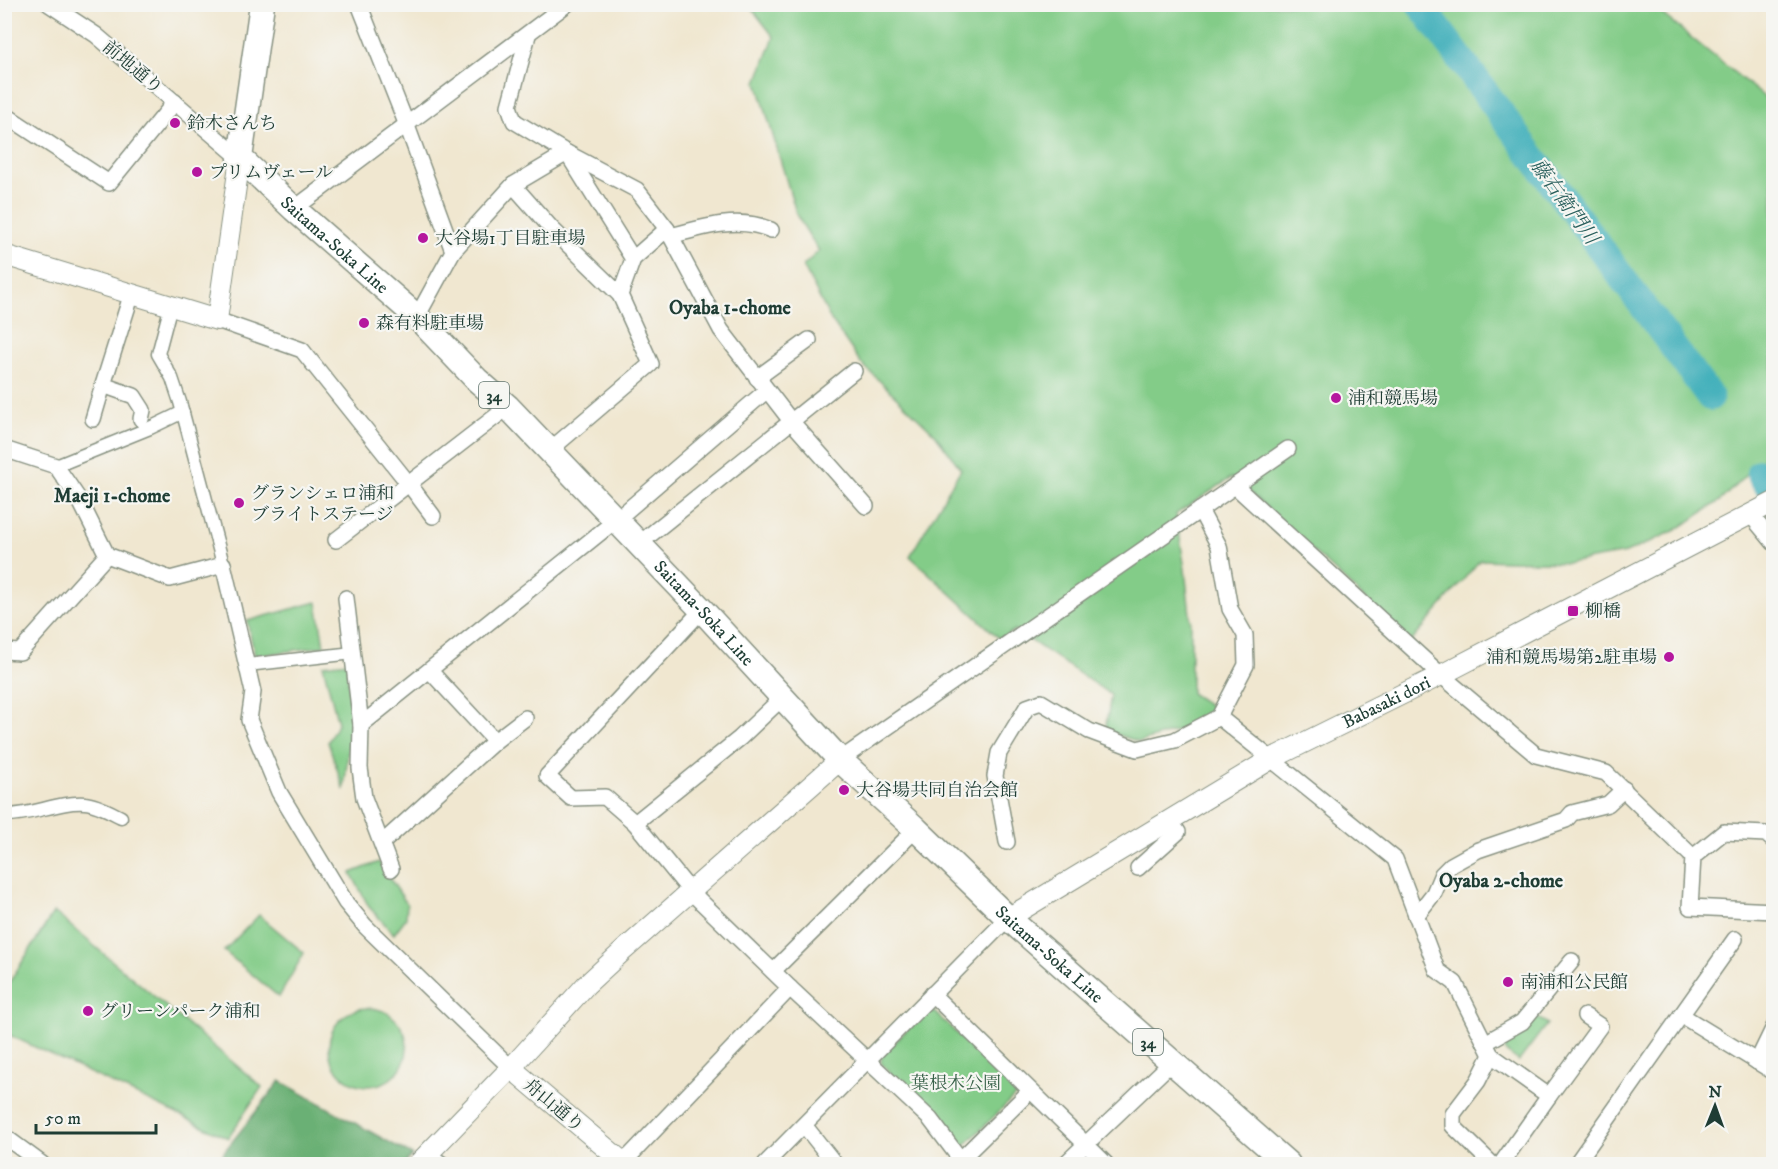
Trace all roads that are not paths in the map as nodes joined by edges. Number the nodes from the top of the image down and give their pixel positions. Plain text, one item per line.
1 (49, 4) edge
2 (359, 4) edge
3 (567, 4) edge
4 (263, 5) edge
5 (528, 35) junction
6 (175, 102) junction
7 (4, 114) edge
8 (406, 123) junction
9 (567, 153) junction
10 (240, 158) junction
11 (513, 185) junction
12 (294, 209) junction
13 (771, 230) dead end
14 (669, 233) junction
15 (453, 251) junction
16 (4, 255) edge
17 (633, 259) junction
18 (132, 293) junction
19 (620, 295) junction
20 (171, 305) junction
21 (417, 317) junction
22 (217, 320) junction
23 (809, 340) dead end
24 (854, 371) dead end
25 (757, 378) junction
26 (103, 385) junction
27 (766, 391) junction
28 (508, 407) junction
29 (183, 412) junction
30 (93, 419) dead end
31 (141, 419) dead end
32 (791, 421) junction
33 (4, 449) edge
34 (1288, 449) dead end
35 (550, 450) junction
36 (56, 466) junction
37 (409, 484) junction
38 (1235, 486) junction
39 (866, 506) dead end
40 (1760, 509) edge
41 (1200, 510) junction
42 (433, 516) dead end
43 (616, 520) junction
44 (336, 540) dead end
45 (640, 543) junction
46 (1773, 543) edge
47 (107, 555) junction
48 (223, 564) junction
49 (346, 598) dead end
50 (702, 610) junction
51 (4, 651) edge
52 (353, 652) junction
53 (247, 665) junction
54 (430, 671) junction
55 (1441, 675) junction
56 (782, 698) junction
57 (1219, 717) junction
58 (525, 718) dead end
59 (361, 725) junction
60 (495, 741) junction
61 (1271, 759) junction
62 (840, 760) junction
63 (1624, 789) junction
64 (4, 815) edge
65 (121, 817) dead end
66 (1169, 821) junction
67 (635, 823) junction
68 (916, 830) junction
69 (1773, 841) edge
70 (1007, 842) dead end
71 (382, 843) junction
72 (1693, 857) junction
73 (1138, 868) dead end
74 (391, 869) dead end
75 (691, 892) junction
76 (1773, 911) edge
77 (1416, 916) junction
78 (1008, 918) junction
79 (1735, 939) dead end
80 (1572, 962) dead end
81 (773, 971) junction
82 (790, 988) junction
83 (932, 994) junction
84 (1585, 1016) dead end
85 (1681, 1016) junction
86 (1773, 1027) edge
87 (1488, 1049) junction
88 (868, 1061) junction
89 (1757, 1062) junction
90 (1171, 1063) junction
91 (511, 1068) junction
92 (1773, 1072) edge
93 (1030, 1091) junction
94 (1549, 1096) junction
95 (804, 1125) junction
96 (4, 1136) edge
97 (1085, 1144) junction
98 (429, 1161) edge
99 (962, 1162) edge
100 (42, 1164) edge
101 (624, 1164) edge
102 (765, 1164) edge
103 (835, 1164) edge
104 (1065, 1164) edge
105 (1106, 1164) edge
106 (1288, 1164) edge
107 (1492, 1164) edge
108 (1501, 1164) edge
109 (1576, 1164) edge

1 - 6 street, 前地通り
2 - 8 street
3 - 5 street
4 - 10 main road
5 - 8 street
5 - 9 street
6 - 7 street
6 - 10 street, 前地通り
8 - 12 street
8 - 15 street
9 - 11 street
9 - 14 street
9 - 17 street
10 - 12 main road, Saitama-Soka Line / 34
10 - 22 street
11 - 15 street
11 - 19 street
12 - 21 main road, Saitama-Soka Line / 34
13 - 14 street
14 - 17 street
14 - 25 street
15 - 21 street
16 - 18 street
17 - 19 street
18 - 20 street
18 - 26 street
19 - 35 street
20 - 22 street
20 - 29 street
21 - 28 main road, Saitama-Soka Line / 34
22 - 37 street
23 - 25 street
24 - 32 street
25 - 27 street
26 - 30 street
26 - 31 street
27 - 32 street
27 - 43 street
28 - 35 main road, Saitama-Soka Line / 34
28 - 37 street
29 - 36 street
29 - 48 street
32 - 39 street
32 - 45 street
33 - 36 street
34 - 38 street
35 - 43 main road, Saitama-Soka Line / 34
36 - 47 street
37 - 42 street
37 - 44 street
38 - 41 street
38 - 55 street
40 - 46 street
40 - 55 street, Babasaki dori
41 - 57 street
41 - 62 street
43 - 45 main road, Saitama-Soka Line / 34
43 - 54 street
45 - 50 main road, Saitama-Soka Line / 34
47 - 48 street
47 - 51 street
48 - 53 street
49 - 52 street
50 - 56 main road, Saitama-Soka Line / 34
50 - 67 street
52 - 53 street
52 - 59 street
53 - 91 street
54 - 59 street
54 - 60 street
55 - 61 street, Babasaki dori
55 - 63 street
56 - 62 main road, Saitama-Soka Line / 34
56 - 67 street
57 - 61 street
57 - 70 street
58 - 60 street
59 - 71 street
60 - 71 street
61 - 66 street, Babasaki dori
61 - 77 street
62 - 68 main road, Saitama-Soka Line / 34
62 - 75 street
63 - 72 street
63 - 77 street
64 - 65 street
66 - 73 street
66 - 78 street, Babasaki dori
67 - 75 street
68 - 78 main road, Saitama-Soka Line / 34
68 - 81 street
69 - 72 street
71 - 74 street
72 - 76 street
75 - 81 street
75 - 91 street
77 - 87 street
78 - 83 street
78 - 90 main road, Saitama-Soka Line / 34
79 - 85 street
80 - 87 street
81 - 82 street
82 - 88 street
82 - 101 street
83 - 88 street
83 - 93 street
84 - 94 street
85 - 89 street
85 - 109 street
86 - 89 street
87 - 94 street
87 - 107 street
88 - 95 street
88 - 99 street
89 - 92 street
90 - 97 street
90 - 106 main road, Saitama-Soka Line / 34
91 - 98 street
91 - 101 street, 舟山通り
93 - 97 street
93 - 99 street
94 - 108 street
95 - 102 street
95 - 103 street
96 - 100 street
97 - 104 street
97 - 105 street

